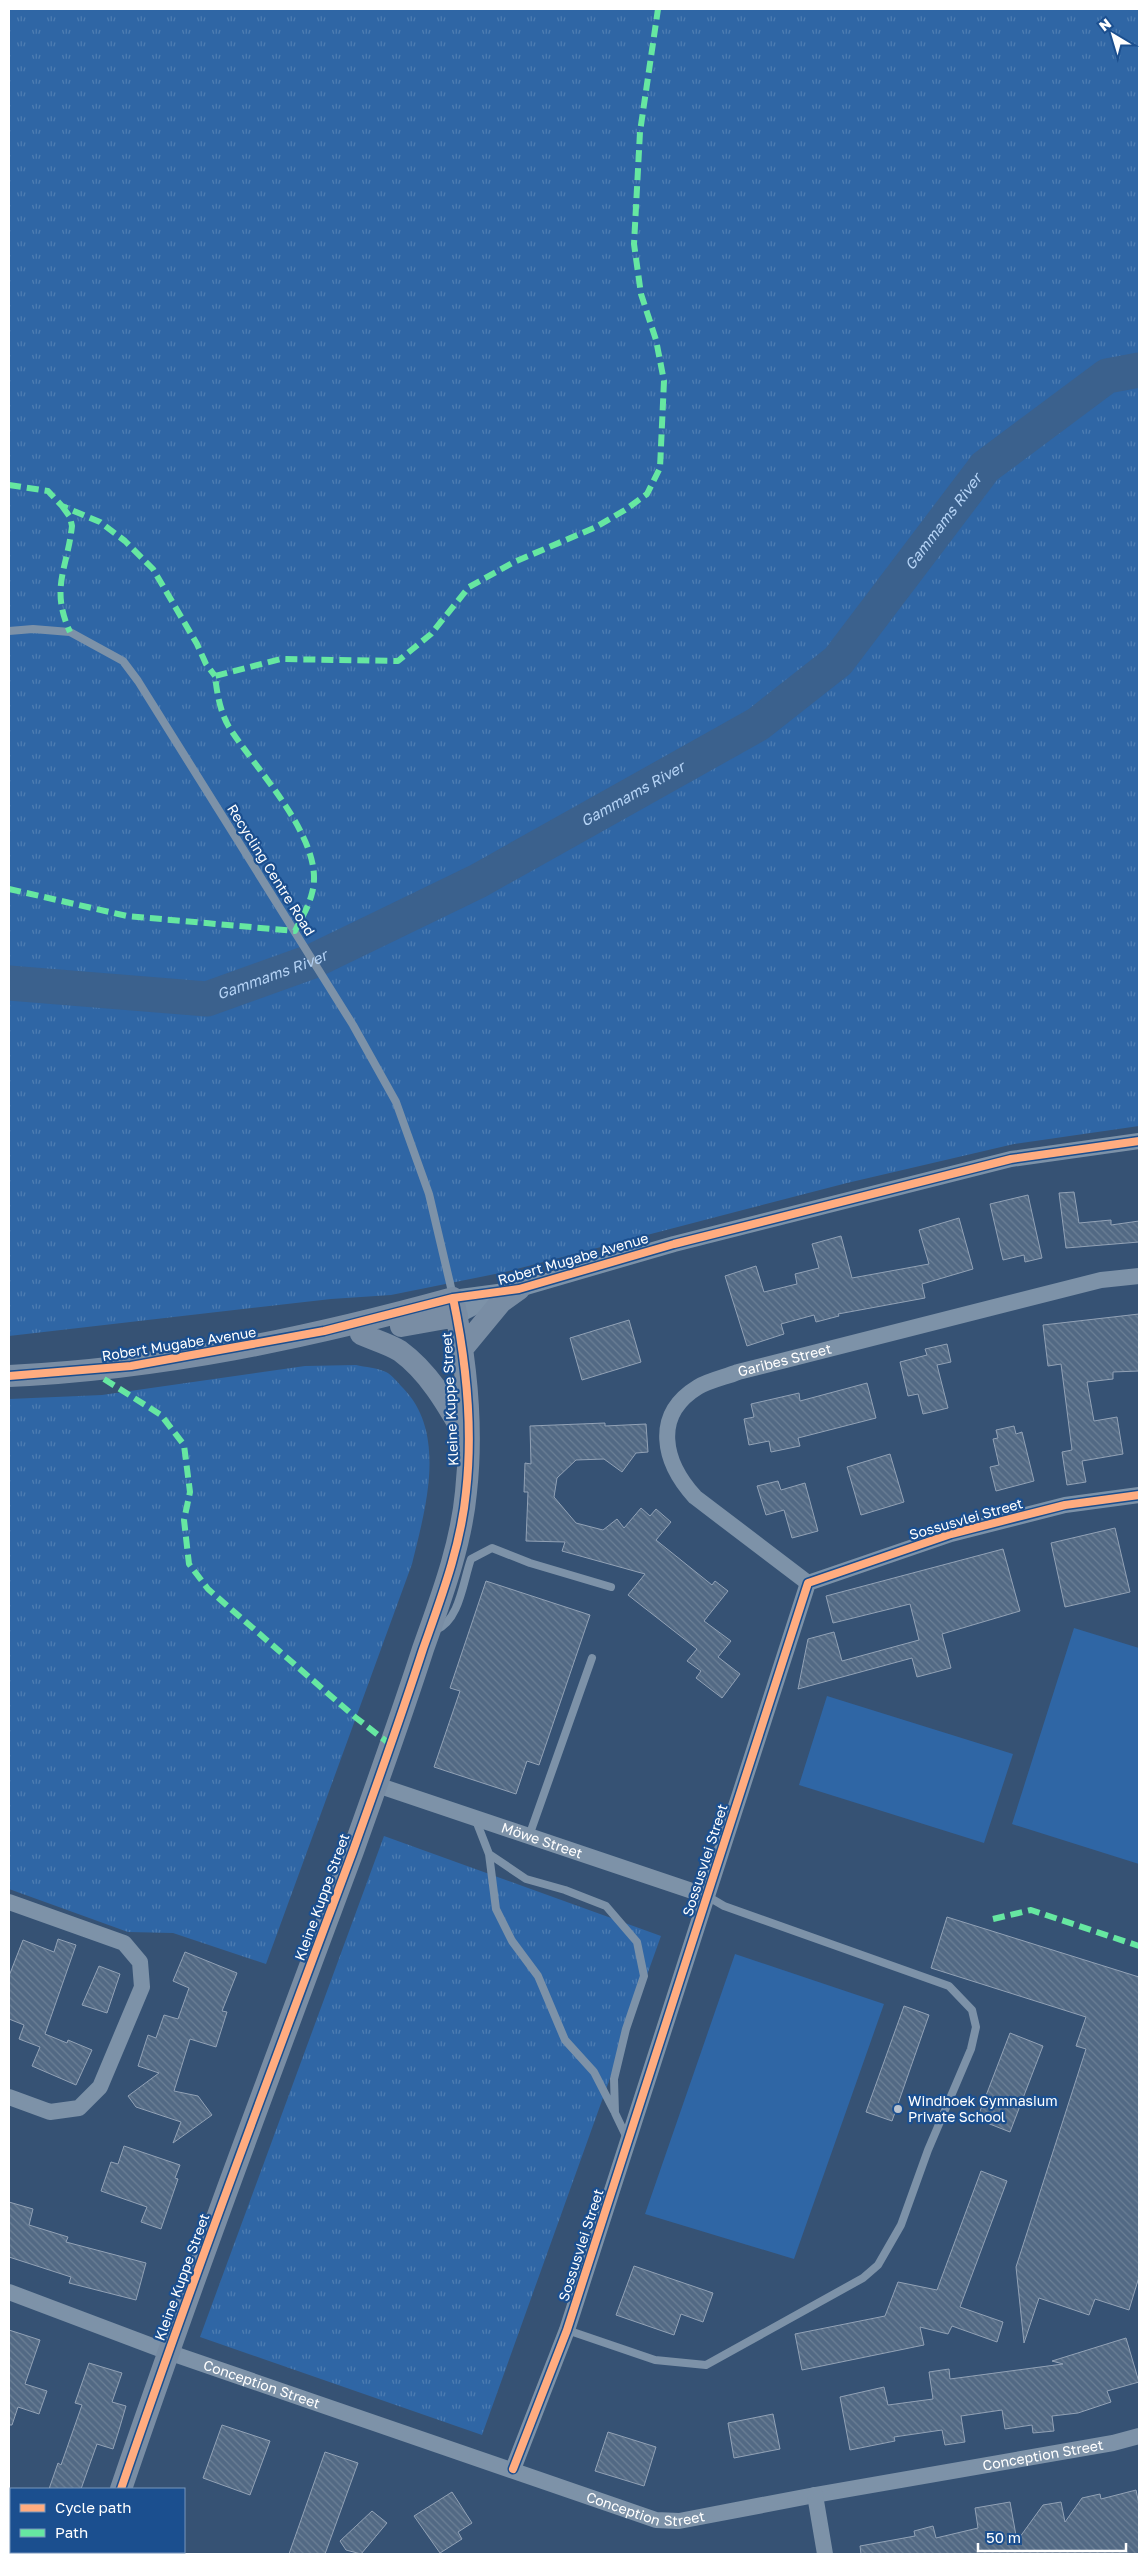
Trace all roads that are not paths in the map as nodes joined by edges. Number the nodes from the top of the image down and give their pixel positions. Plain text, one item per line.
1 (9, 631) edge
2 (1139, 1141) edge
3 (1139, 1276) edge
4 (510, 1291) junction
5 (455, 1307) junction
6 (361, 1334) junction
7 (463, 1348) junction
8 (9, 1376) edge
9 (9, 1388) edge
10 (468, 1440) junction
11 (1139, 1495) edge
12 (808, 1583) junction
13 (611, 1587) dead end
14 (429, 1632) junction
15 (592, 1658) dead end
16 (377, 1785) junction
17 (475, 1818) junction
18 (529, 1836) junction
19 (489, 1854) junction
20 (707, 1896) junction
21 (9, 1902) edge
22 (9, 2097) edge
23 (615, 2112) junction
24 (628, 2140) junction
25 (9, 2292) edge
26 (567, 2330) junction
27 (168, 2352) junction
28 (1139, 2436) edge
29 (513, 2469) junction
30 (120, 2488) edge
31 (815, 2495) junction
32 (826, 2554) edge

1 - 5 lane, Recycling Centre Road
2 - 4 street, Robert Mugabe Avenue
3 - 12 street, Garibes Street
4 - 5 street, Robert Mugabe Avenue
4 - 7 street
5 - 6 street, Robert Mugabe Avenue
5 - 7 street, Kleine Kuppe Street
5 - 8 street, Robert Mugabe Avenue
6 - 9 street, Robert Mugabe Avenue
6 - 10 street
7 - 10 street, Kleine Kuppe Street
10 - 14 street, Kleine Kuppe Street
11 - 12 street, Sossusvlei Street
12 - 20 street, Sossusvlei Street
13 - 14 lane
14 - 16 street, Kleine Kuppe Street
15 - 18 lane
16 - 17 street, Möwe Street
16 - 27 street, Kleine Kuppe Street
17 - 18 street, Möwe Street
17 - 19 lane
18 - 20 street, Möwe Street
19 - 23 lane
19 - 23 lane
20 - 24 street, Sossusvlei Street
20 - 26 lane
21 - 22 street
23 - 24 lane
24 - 26 street, Sossusvlei Street
25 - 27 street, Conception Street
26 - 29 street, Sossusvlei Street
27 - 29 street, Conception Street
27 - 30 street, Kleine Kuppe Street
28 - 31 street, Conception Street
29 - 31 street, Conception Street
31 - 32 street

